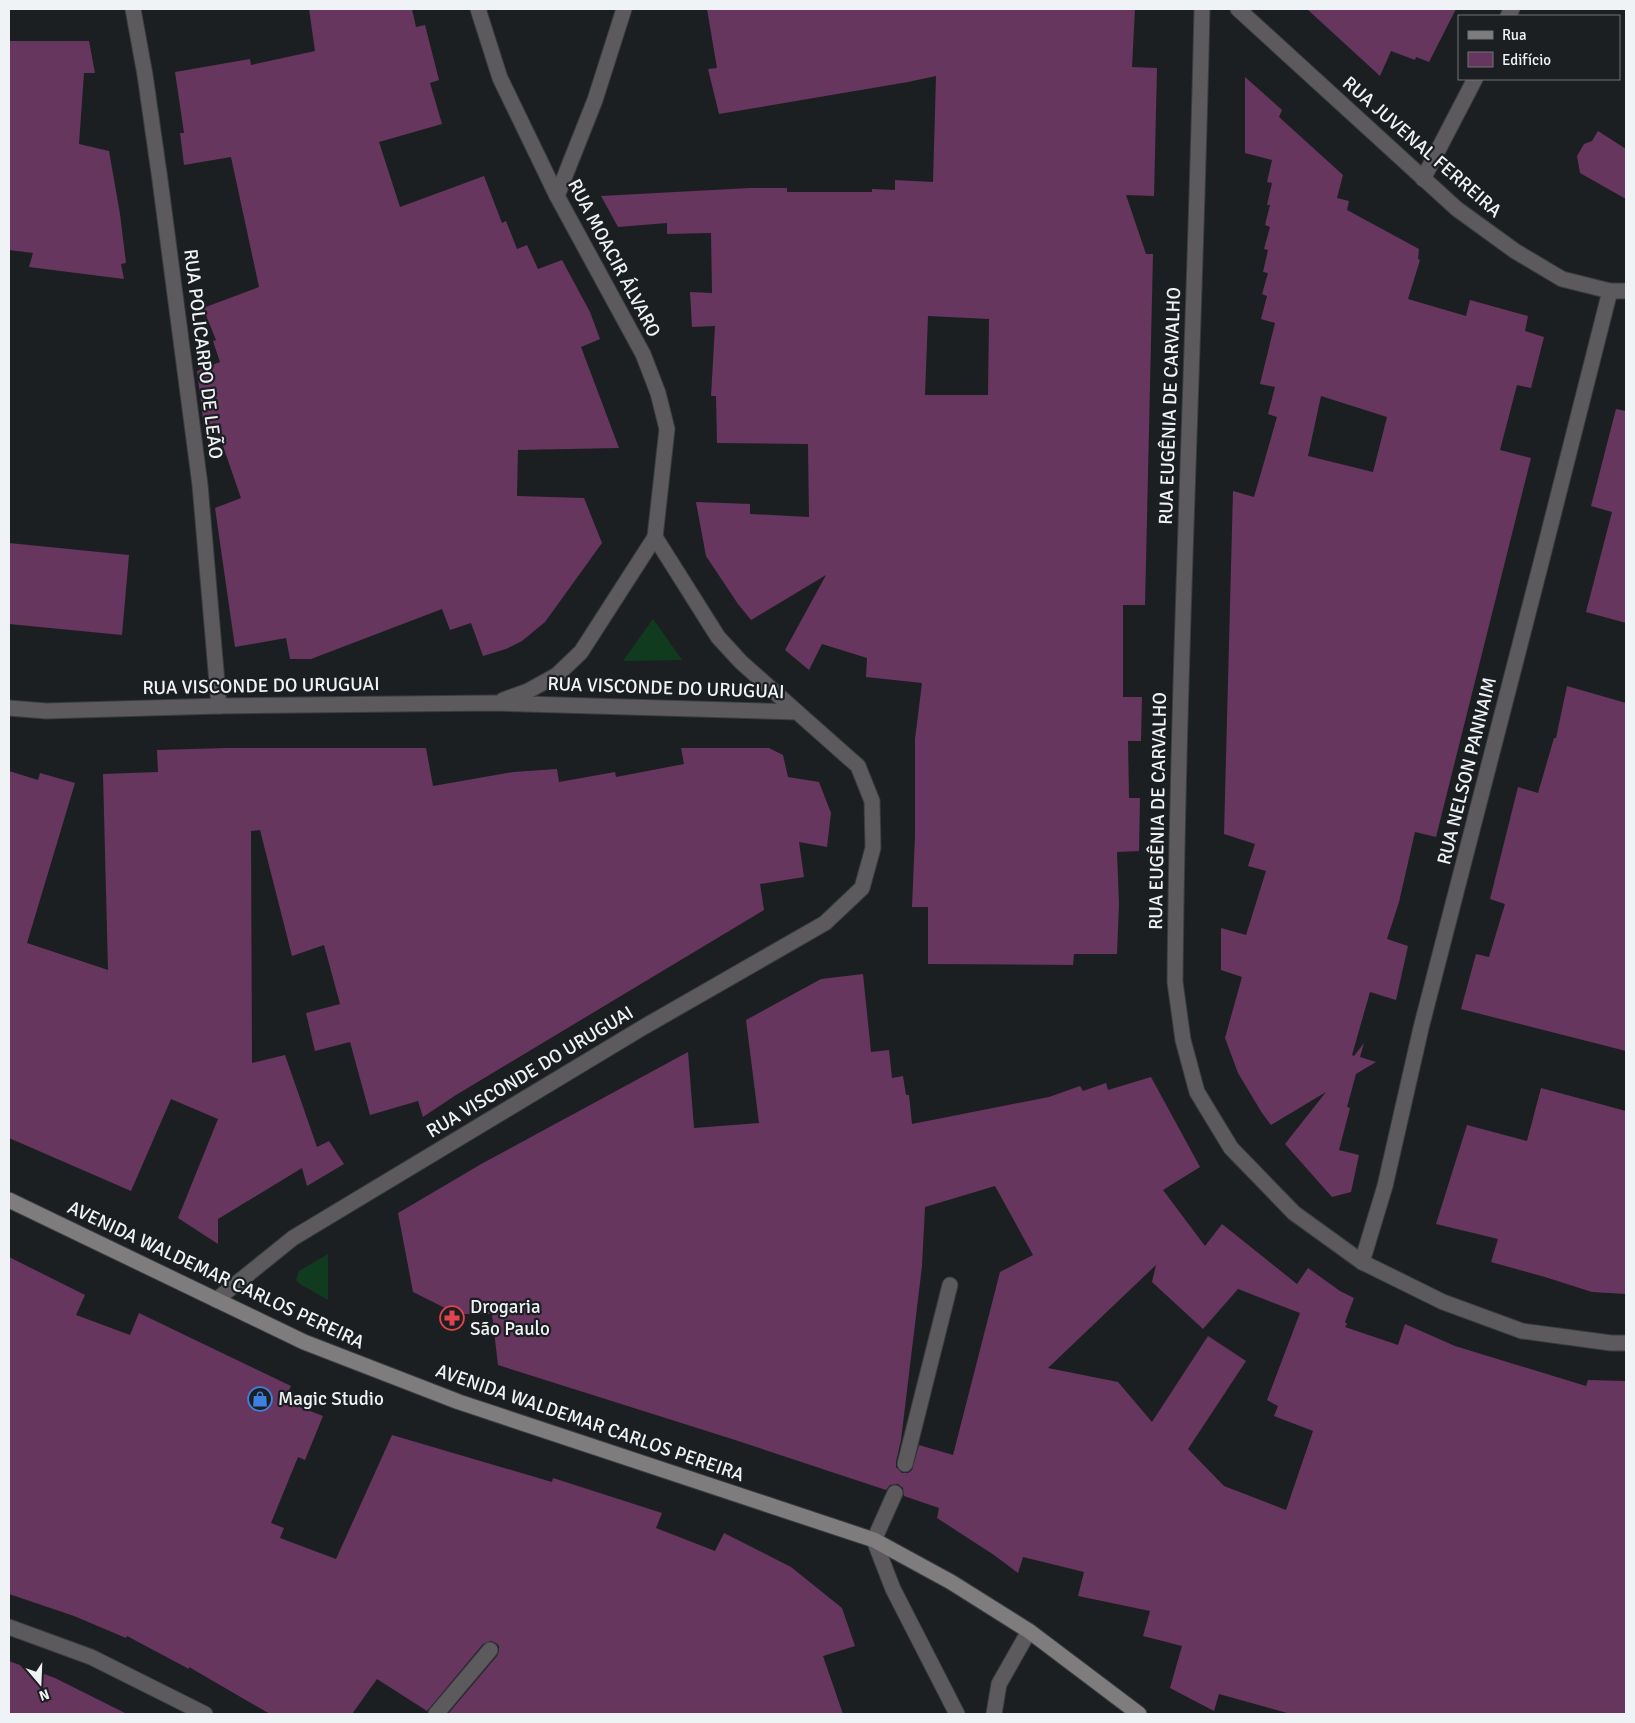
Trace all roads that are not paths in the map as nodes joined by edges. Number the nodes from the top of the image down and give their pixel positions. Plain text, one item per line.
1 (133, 9) edge
2 (478, 9) edge
3 (624, 9) edge
4 (1202, 9) edge
5 (1238, 9) edge
6 (1475, 80) edge
7 (1423, 179) junction
8 (557, 196) junction
9 (1610, 291) junction
10 (1626, 291) edge
11 (655, 537) junction
12 (493, 703) junction
13 (219, 706) junction
14 (9, 708) edge
15 (797, 712) junction
16 (9, 1200) edge
17 (1362, 1262) junction
18 (950, 1285) dead end
19 (216, 1300) junction
20 (1626, 1343) edge
21 (905, 1464) dead end
22 (895, 1493) dead end
23 (874, 1540) junction
24 (9, 1627) edge
25 (1030, 1631) junction
26 (490, 1650) dead end
27 (205, 1714) edge
28 (436, 1714) edge
29 (957, 1714) edge
30 (994, 1714) edge
31 (1139, 1714) edge

1 - 13 street, RUA POLICARPO DE LEÃO
2 - 8 street, RUA MOACIR ÁLVARO
3 - 8 street
4 - 17 street, RUA EUGÊNIA DE CARVALHO
5 - 7 street, RUA JUVENAL FERREIRA
6 - 7 street
7 - 9 street, RUA JUVENAL FERREIRA
8 - 11 street, RUA MOACIR ÁLVARO
9 - 10 street, RUA JUVENAL FERREIRA
9 - 17 street, RUA NELSON PANNAIM
11 - 12 street, RUA MOACIR ÁLVARO
11 - 15 street
12 - 13 street, RUA VISCONDE DO URUGUAI
12 - 15 street, RUA VISCONDE DO URUGUAI
13 - 14 street, RUA VISCONDE DO URUGUAI
15 - 19 street, RUA VISCONDE DO URUGUAI
16 - 19 street, AVENIDA WALDEMAR CARLOS PEREIRA
17 - 20 street, RUA EUGÊNIA DE CARVALHO
18 - 21 street
19 - 23 street, AVENIDA WALDEMAR CARLOS PEREIRA
22 - 23 street
23 - 25 street, AVENIDA WALDEMAR CARLOS PEREIRA
23 - 29 street
24 - 27 street
25 - 30 street
25 - 31 street, AVENIDA WALDEMAR CARLOS PEREIRA
26 - 28 street

